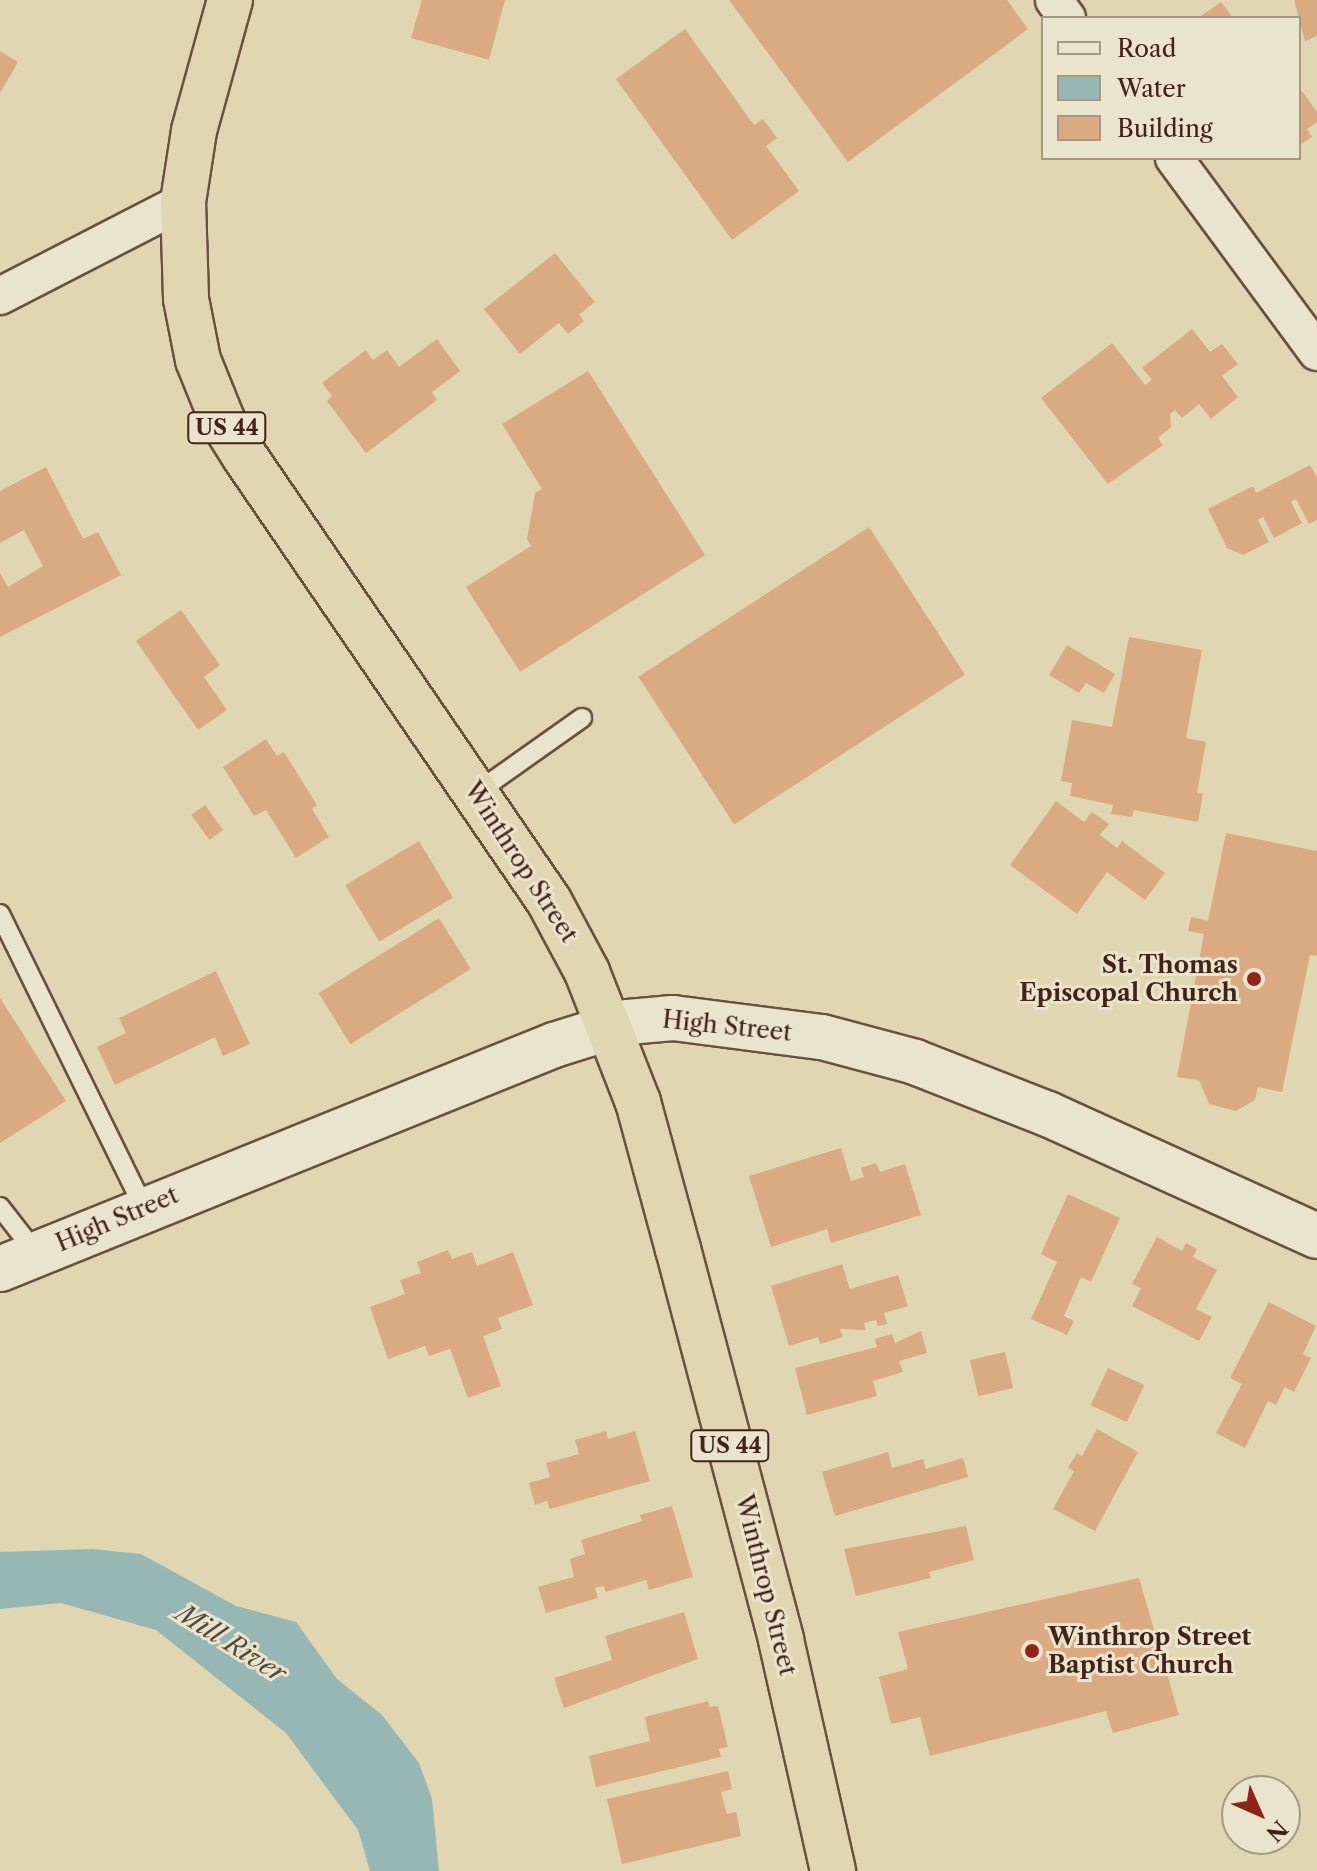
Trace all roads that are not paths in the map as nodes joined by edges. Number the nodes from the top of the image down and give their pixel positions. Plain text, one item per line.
1 (230, 0) edge
2 (1175, 160) edge
3 (183, 202) junction
4 (0, 296) edge
5 (1317, 352) edge
6 (582, 718) dead end
7 (476, 793) junction
8 (0, 914) edge
9 (609, 1027) junction
10 (0, 1207) edge
11 (144, 1208) junction
12 (1317, 1236) edge
13 (18, 1261) edge
14 (833, 1871) edge

1 - 3 highway, Winthrop Street / US 44
2 - 5 street
3 - 4 street
3 - 7 highway, Winthrop Street / US 44
6 - 7 lane
7 - 9 highway, Winthrop Street / US 44
8 - 11 lane
9 - 11 street, High Street
9 - 12 street, High Street
9 - 14 highway, Winthrop Street / US 44
10 - 13 lane
11 - 13 street, High Street

